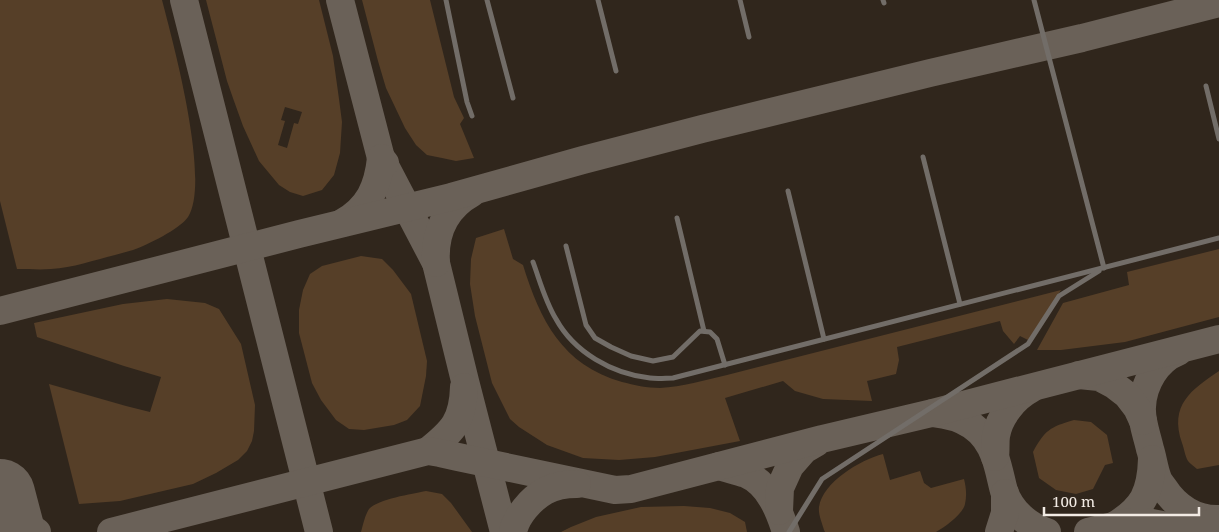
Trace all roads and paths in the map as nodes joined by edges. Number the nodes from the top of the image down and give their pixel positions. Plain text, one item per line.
1 (446, 0) edge
2 (487, 0) edge
3 (598, 0) edge
4 (740, 0) edge
5 (1034, 0) edge
6 (750, 37) dead end
7 (616, 71) dead end
8 (1206, 86) dead end
9 (513, 98) dead end
10 (472, 116) dead end
11 (1219, 139) edge
12 (923, 157) dead end
13 (788, 191) dead end
14 (677, 218) dead end
15 (1219, 238) edge
16 (566, 246) dead end
17 (532, 262) dead end
18 (1104, 268) junction
19 (960, 304) junction
20 (704, 331) junction
21 (824, 339) junction
22 (725, 365) junction
23 (790, 532) edge

1 - 10 lane
2 - 9 lane
3 - 7 lane
4 - 6 lane
5 - 18 lane
8 - 11 lane
12 - 19 lane
13 - 21 lane
14 - 20 lane
15 - 18 lane
16 - 20 lane
17 - 22 lane
18 - 19 lane
18 - 23 lane
19 - 21 lane
20 - 22 lane
21 - 22 lane

